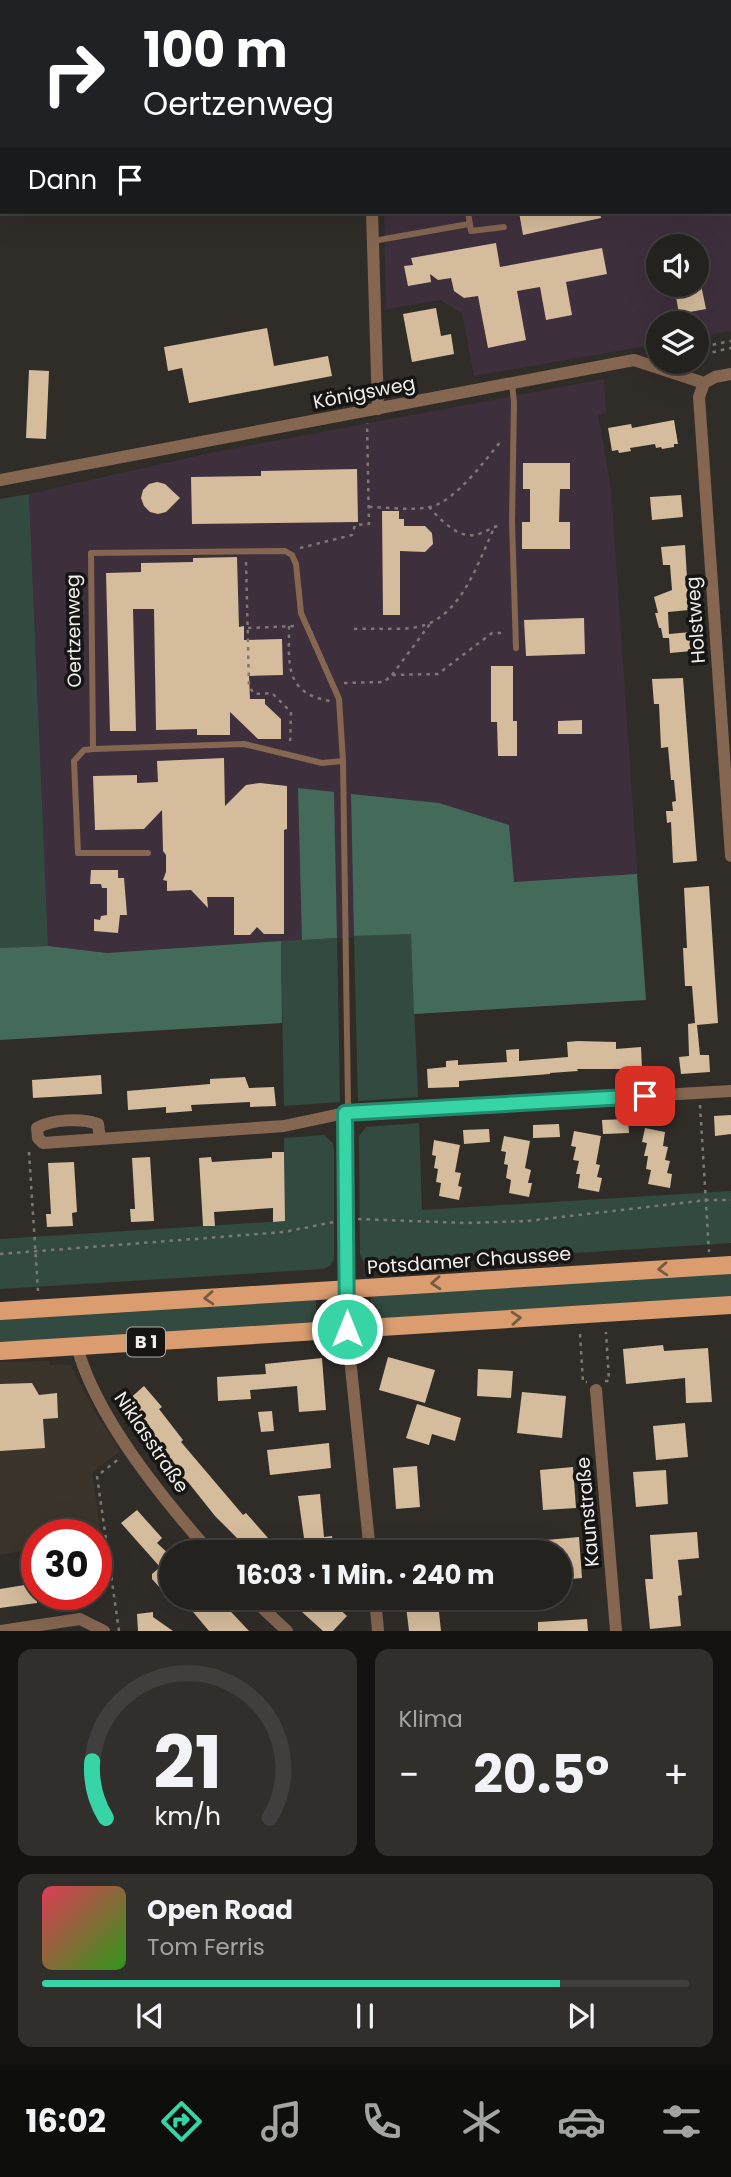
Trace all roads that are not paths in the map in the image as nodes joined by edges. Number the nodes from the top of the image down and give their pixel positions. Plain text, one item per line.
1 (372, 214) edge
2 (468, 214) edge
3 (469, 224) junction
4 (504, 227) dead end
5 (373, 241) junction
6 (731, 374) edge
7 (704, 383) junction
8 (512, 384) junction
9 (372, 410) junction
10 (0, 480) edge
11 (516, 649) dead end
12 (93, 749) junction
13 (343, 761) junction
14 (148, 853) dead end
15 (731, 856) edge
16 (731, 1091) edge
17 (345, 1113) junction
18 (100, 1139) dead end
19 (731, 1265) edge
20 (347, 1289) junction
21 (731, 1305) edge
22 (0, 1311) edge
23 (347, 1329) junction
24 (77, 1346) junction
25 (0, 1351) edge
26 (598, 1384) road end
27 (201, 1540) edge
28 (369, 1540) edge
29 (265, 1610) edge
30 (376, 1610) edge
31 (33, 1628) edge
32 (0, 1631) edge
33 (104, 1631) edge
34 (287, 1631) edge
35 (378, 1631) edge
36 (616, 1631) edge

1 - 5 street
2 - 3 lane
3 - 4 lane
3 - 5 lane
5 - 9 street
6 - 7 street
7 - 8 street, Königsweg
7 - 15 street, Holstweg
8 - 9 street, Königsweg
8 - 11 lane
9 - 10 street, Königsweg
12 - 13 lane
12 - 13 lane, Oertzenweg
12 - 14 lane
13 - 17 lane
16 - 17 street
17 - 18 street
17 - 20 street
19 -> 20 main road, Potsdamer Chaussee / B 1
20 -> 22 main road, Potsdamer Chaussee / B 1
20 - 23 street
23 -> 21 main road, B 1
23 - 24 main road, B 1
23 - 28 street
24 - 25 main road, B 1
24 - 27 street, Niklasstraße
26 - 36 street, Kaunstraße
29 - 34 street
30 - 35 street
31 - 32 street
31 - 33 street

